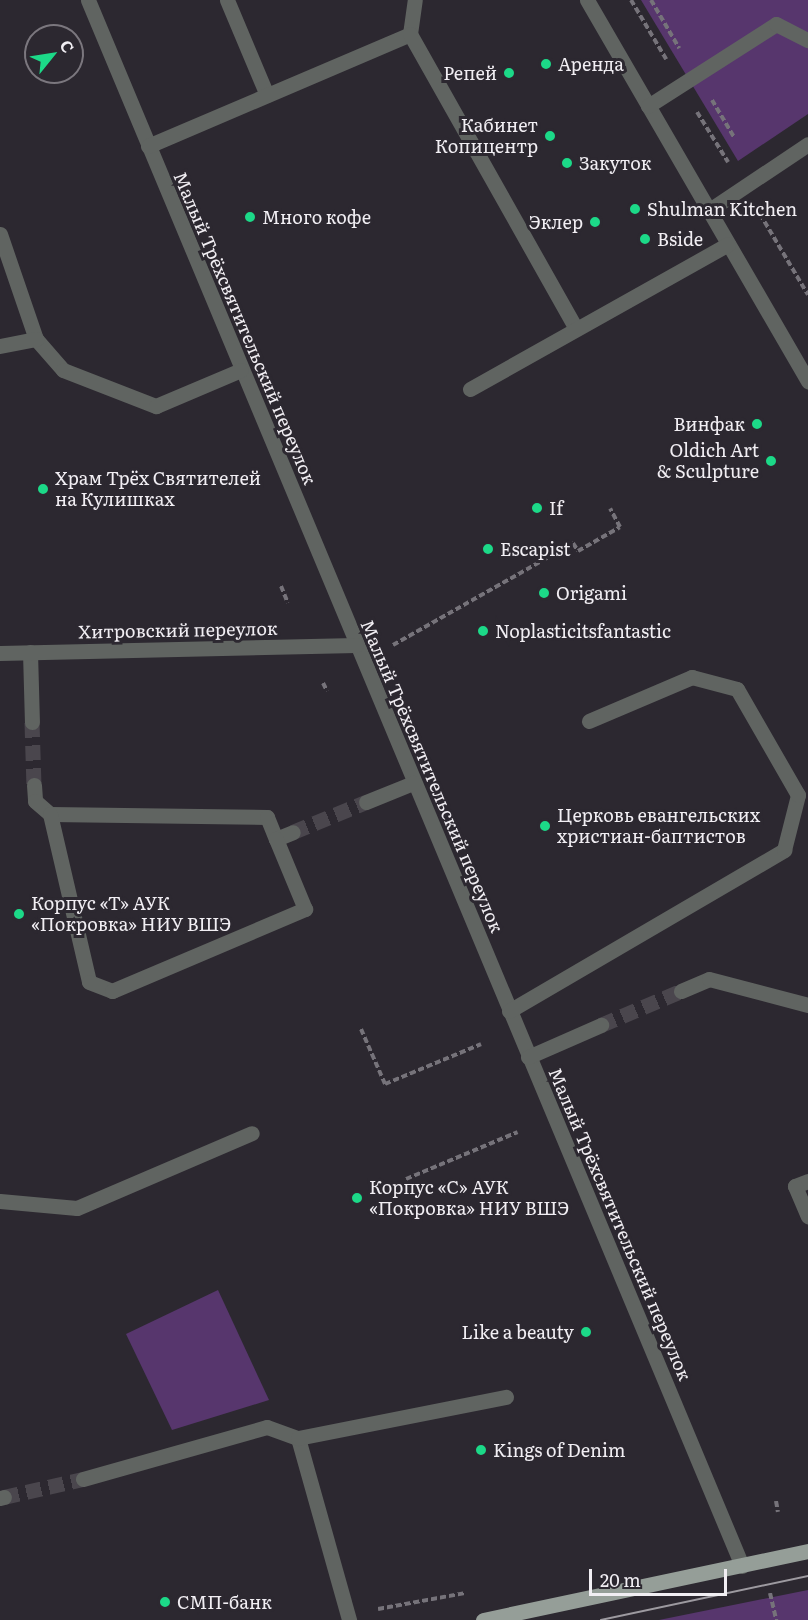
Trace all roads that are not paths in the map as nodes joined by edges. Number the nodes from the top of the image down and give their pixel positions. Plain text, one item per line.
1 (88, 0) edge
2 (227, 0) edge
3 (415, 0) edge
4 (587, 0) edge
5 (410, 34) junction
6 (808, 40) edge
7 (267, 95) junction
8 (648, 106) junction
9 (808, 144) edge
10 (148, 146) junction
11 (708, 211) junction
12 (0, 234) edge
13 (728, 244) junction
14 (576, 329) junction
15 (36, 339) junction
16 (0, 346) edge
17 (241, 370) junction
18 (808, 382) edge
19 (470, 389) dead end
20 (356, 645) junction
21 (30, 652) junction
22 (0, 653) edge
23 (589, 721) dead end
24 (33, 722) tunnel mouth
25 (413, 783) junction
26 (34, 785) tunnel mouth
27 (366, 802) tunnel mouth
28 (50, 814) junction
29 (293, 832) tunnel mouth
30 (276, 839) junction
31 (681, 991) tunnel mouth
32 (808, 1005) edge
33 (509, 1011) junction
34 (601, 1025) tunnel mouth
35 (528, 1057) junction
36 (252, 1133) dead end
37 (808, 1181) edge
38 (0, 1201) edge
39 (808, 1216) edge
40 (506, 1397) dead end
41 (298, 1438) junction
42 (83, 1479) tunnel mouth
43 (808, 1551) edge
44 (742, 1566) junction
45 (349, 1620) edge
46 (483, 1620) edge

1 - 10 street, Малый Трёхсвятительский переулок
2 - 7 street
3 - 5 street
4 - 8 street
5 - 7 street
5 - 14 street
6 - 8 street
7 - 10 street
8 - 11 street
9 - 11 street
10 - 17 street, Малый Трёхсвятительский переулок
11 - 13 street
12 - 15 street
13 - 14 street
13 - 18 street
14 - 19 street
15 - 16 street
15 - 17 street
17 - 20 street, Малый Трёхсвятительский переулок
20 - 21 street, Хитровский переулок
20 - 25 street, Малый Трёхсвятительский переулок
21 - 22 street, Хитровский переулок
21 - 24 street
23 - 33 street
25 - 27 street
25 - 33 street, Малый Трёхсвятительский переулок
26 - 28 street
28 - 30 street
28 - 30 street
29 - 30 street
31 - 32 street
33 - 35 street, Малый Трёхсвятительский переулок
34 - 35 street
35 - 44 street, Малый Трёхсвятительский переулок
36 - 38 street
37 - 39 street
40 - 41 street
41 - 42 street
41 - 45 street
43 - 44 main road
44 - 46 main road

